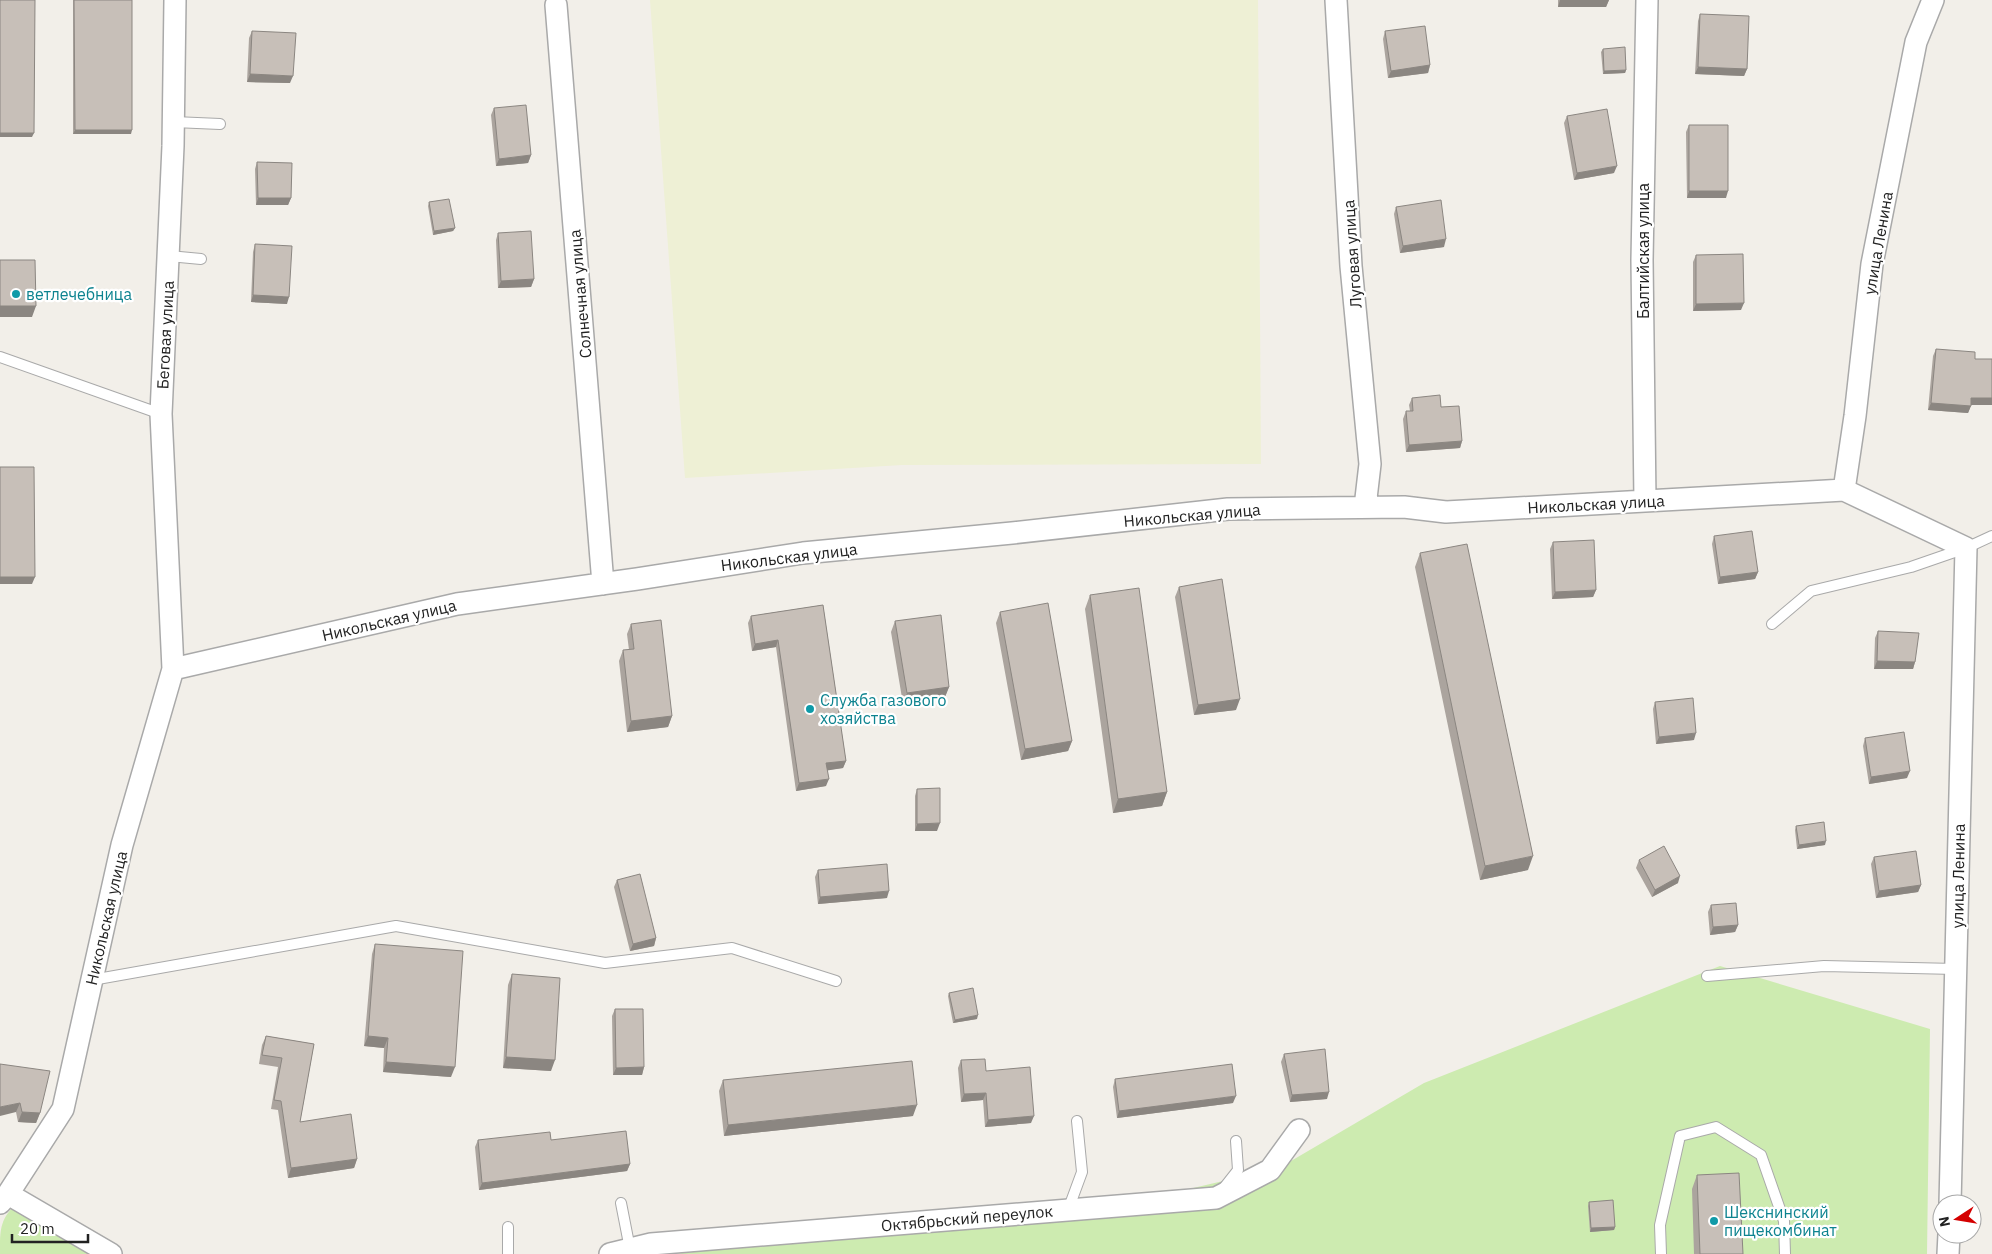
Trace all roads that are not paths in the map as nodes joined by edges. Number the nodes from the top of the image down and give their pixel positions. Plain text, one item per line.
1 (175, 0) edge
2 (1336, 0) edge
3 (1647, 0) edge
4 (1933, 0) edge
5 (556, 5) dead end
6 (174, 122) junction
7 (220, 124) dead end
8 (169, 256) junction
9 (201, 259) dead end
10 (0, 357) edge
11 (162, 414) junction
12 (1844, 490) junction
13 (1646, 501) junction
14 (1365, 507) junction
15 (1992, 536) edge
16 (1966, 548) junction
17 (603, 584) junction
18 (1772, 624) dead end
19 (173, 669) junction
20 (1956, 969) junction
21 (1708, 976) dead end
22 (92, 980) junction
23 (836, 980) dead end
24 (1077, 1121) dead end
25 (1299, 1130) dead end
26 (1236, 1141) dead end
27 (1950, 1194) edge
28 (4, 1198) edge
29 (1216, 1198) junction
30 (621, 1203) dead end
31 (1068, 1210) junction
32 (508, 1227) dead end
33 (620, 1252) edge
34 (111, 1254) edge
35 (508, 1254) edge
36 (1661, 1254) edge
37 (1785, 1254) edge

1 - 6 street, Беговая улица
2 - 14 street, Луговая улица
3 - 13 street, Балтийская улица
4 - 12 street, улица Ленина
5 - 17 street, Солнечная улица
6 - 7 lane
6 - 8 street, Беговая улица
8 - 9 lane
8 - 11 street, Беговая улица
10 - 11 lane
11 - 19 street, Беговая улица
12 - 13 street, Никольская улица
12 - 16 street, Никольская улица
13 - 14 street, Никольская улица
14 - 17 street, Никольская улица
15 - 16 lane
16 - 18 lane
16 - 20 street, улица Ленина
17 - 19 street, Никольская улица
19 - 22 street, Никольская улица
20 - 21 lane
20 - 27 street, улица Ленина
22 - 23 lane
22 - 28 street, Никольская улица
24 - 31 lane
25 - 29 street, Октябрьский переулок
26 - 29 lane
28 - 34 street
29 - 31 street, Октябрьский переулок
30 - 33 lane
31 - 33 street, Октябрьский переулок
32 - 35 lane
36 - 37 lane

